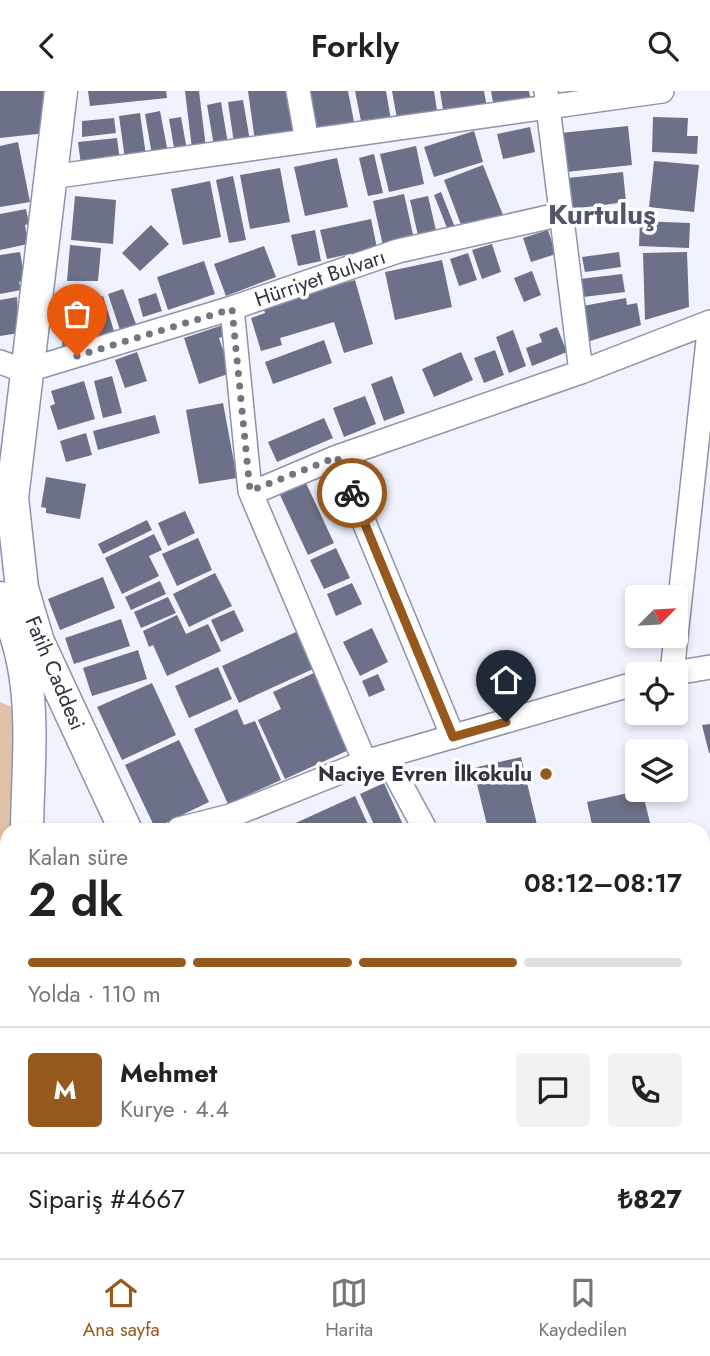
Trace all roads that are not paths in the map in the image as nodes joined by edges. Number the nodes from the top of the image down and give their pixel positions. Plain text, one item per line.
1 (61, 91) edge
2 (298, 91) edge
3 (662, 91) edge
4 (546, 99) edge
5 (307, 141) junction
6 (51, 177) junction
7 (562, 214) junction
8 (232, 309) junction
9 (710, 322) edge
10 (13, 367) edge
11 (581, 372) junction
12 (337, 457) junction
13 (252, 493) junction
14 (6, 500) edge
15 (0, 598) edge
16 (672, 662) edge
17 (710, 667) edge
18 (688, 670) edge
19 (625, 687) edge
20 (453, 737) junction
21 (375, 759) junction
22 (27, 823) edge
23 (122, 823) edge
24 (202, 823) edge
25 (421, 823) edge

1 - 6 street, Fatih Caddesi
2 - 5 street
3 - 4 street
4 - 5 street
4 - 7 street
5 - 6 street
6 - 10 street, Fatih Caddesi
7 - 8 street, Hürriyet Bulvarı
7 - 11 street
8 - 10 street, Hürriyet Bulvarı
8 - 13 street
9 - 11 street
9 - 16 street
10 - 14 street, Fatih Caddesi
11 - 12 street
12 - 13 street
12 - 20 street
13 - 21 street
14 - 23 street, Fatih Caddesi
15 - 22 street
17 - 18 street
19 - 20 street
20 - 21 street
21 - 24 street
21 - 25 street

